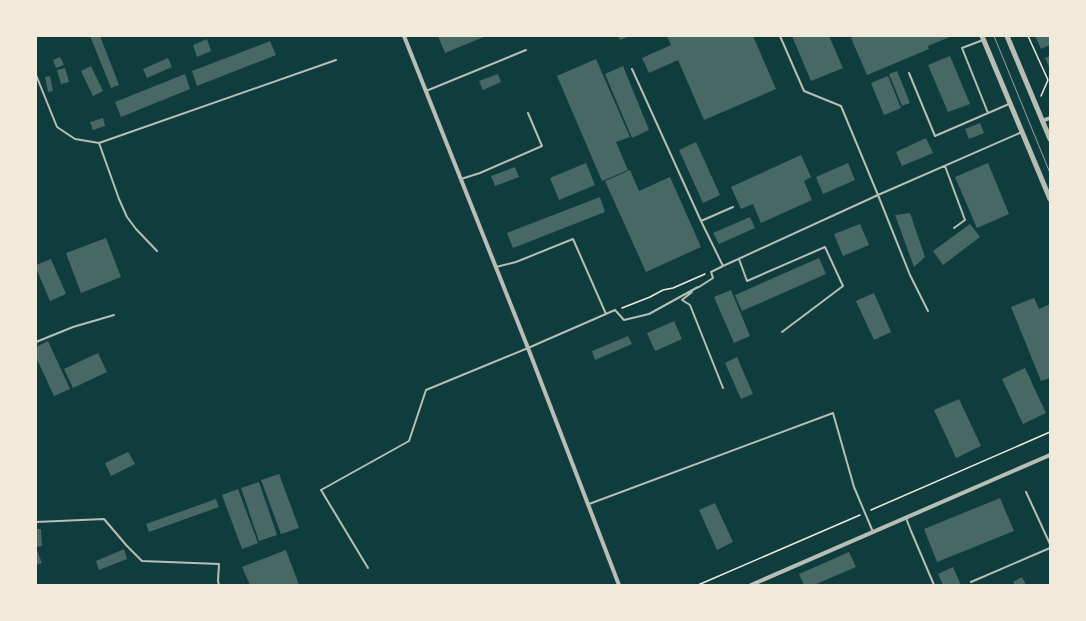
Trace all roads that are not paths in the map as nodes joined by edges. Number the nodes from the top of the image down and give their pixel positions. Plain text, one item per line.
1 (404, 36) edge
2 (780, 36) edge
3 (1007, 36) edge
4 (983, 38) edge
5 (526, 50) dead end
6 (336, 60) dead end
7 (632, 69) dead end
8 (909, 73) dead end
9 (36, 75) edge
10 (426, 91) junction
11 (1010, 104) junction
12 (528, 113) dead end
13 (988, 113) junction
14 (1050, 118) edge
15 (1042, 121) junction
16 (1022, 132) junction
17 (1050, 139) edge
18 (99, 144) junction
19 (945, 166) junction
20 (461, 179) junction
21 (878, 195) junction
22 (1050, 199) edge
23 (733, 207) dead end
24 (701, 221) junction
25 (954, 228) dead end
26 (157, 251) dead end
27 (739, 259) junction
28 (723, 266) junction
29 (496, 267) junction
30 (698, 287) junction
31 (928, 311) dead end
32 (606, 314) junction
33 (114, 315) dead end
34 (782, 332) dead end
35 (36, 342) edge
36 (528, 348) junction
37 (723, 388) dead end
38 (1050, 455) edge
39 (1026, 492) dead end
40 (589, 504) junction
41 (906, 518) junction
42 (36, 522) edge
43 (873, 532) junction
44 (1050, 544) edge
45 (1050, 548) edge
46 (368, 568) dead end
47 (971, 582) dead end
48 (219, 585) edge
49 (619, 585) edge
50 (751, 585) edge
51 (934, 585) edge

1 - 10 street
2 - 21 lane
3 - 15 street
4 - 11 street
4 - 13 lane
5 - 10 lane
6 - 18 lane
7 - 24 lane
8 - 13 lane
9 - 18 lane
10 - 20 street
11 - 13 lane
11 - 16 street
12 - 20 lane
14 - 15 street
15 - 17 street
16 - 19 lane
16 - 22 street
18 - 26 lane
19 - 21 lane
19 - 25 lane
20 - 29 street
21 - 27 lane
21 - 31 lane
23 - 24 lane
24 - 28 lane
27 - 28 lane
27 - 34 lane
28 - 30 lane
29 - 32 lane
29 - 36 street
30 - 32 lane
30 - 37 lane
32 - 36 lane
33 - 35 lane
36 - 40 street
36 - 46 lane
38 - 41 street
39 - 44 lane
40 - 43 lane
40 - 49 street
41 - 43 street
41 - 51 lane
42 - 48 lane
43 - 50 street
45 - 47 lane

